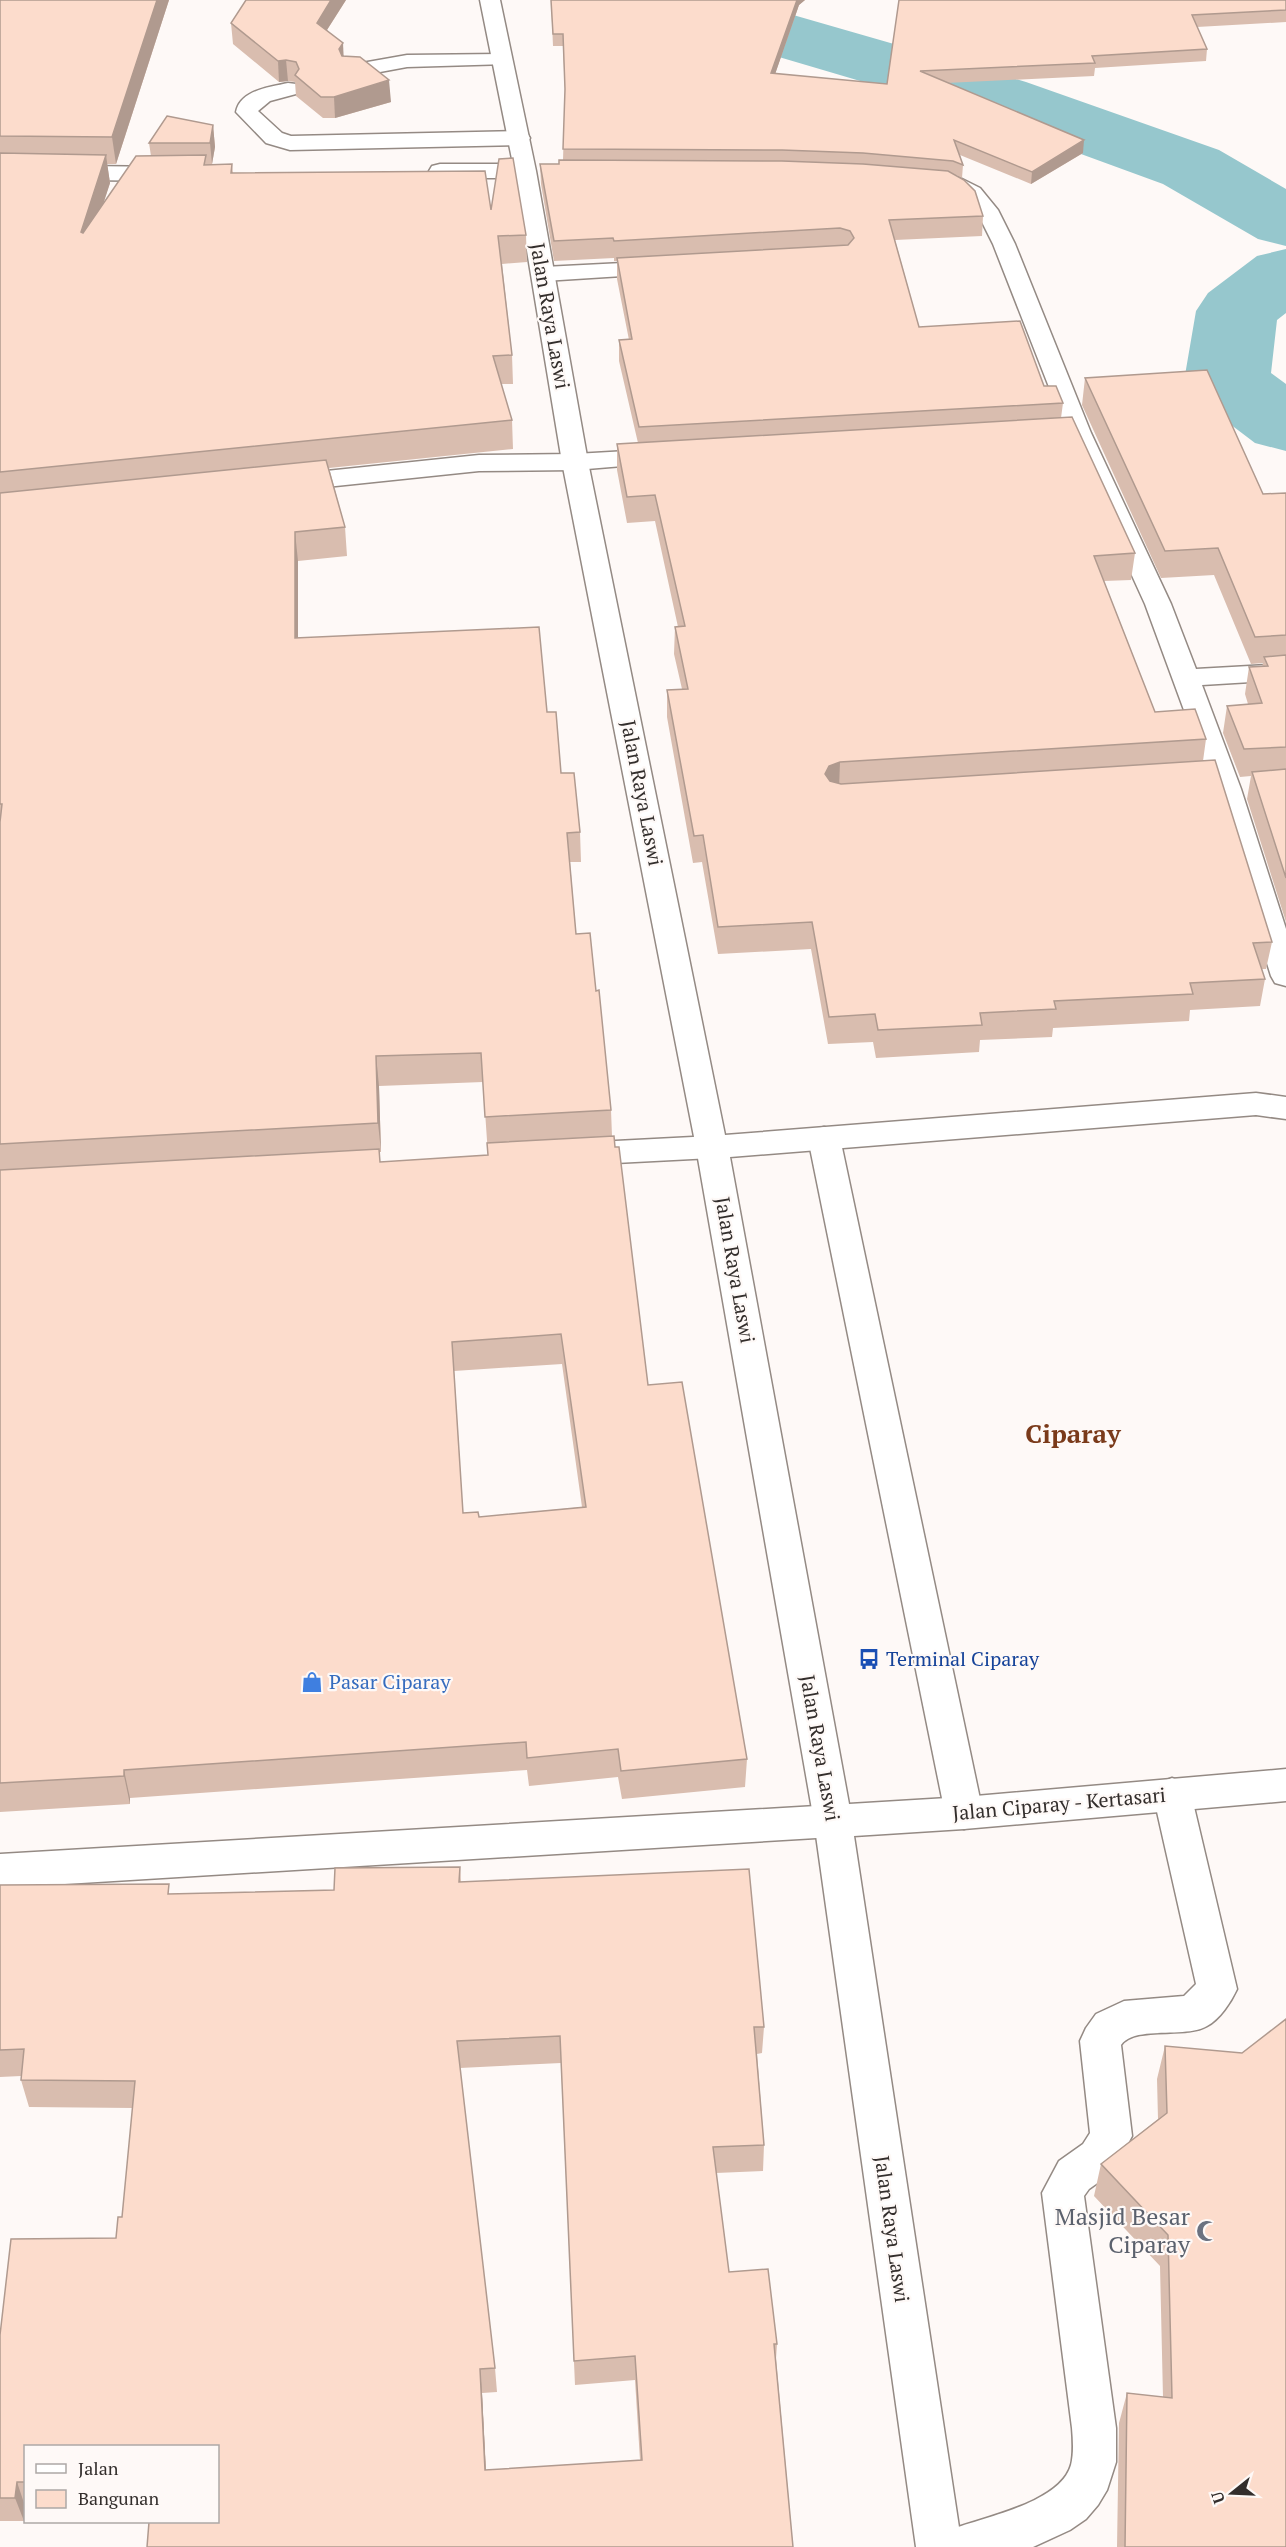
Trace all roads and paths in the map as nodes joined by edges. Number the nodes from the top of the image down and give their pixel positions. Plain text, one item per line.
1 (490, 0) edge
2 (501, 60) junction
3 (353, 71) edge
4 (288, 89) edge
5 (519, 138) junction
6 (0, 171) edge
7 (419, 171) edge
8 (537, 171) junction
9 (196, 173) edge
10 (916, 178) edge
11 (688, 266) edge
12 (544, 274) junction
13 (688, 455) edge
14 (575, 462) junction
15 (269, 485) edge
16 (1286, 672) edge
17 (1186, 678) junction
18 (1286, 976) edge
19 (1286, 1108) edge
20 (824, 1138) junction
21 (712, 1147) junction
22 (546, 1156) edge
23 (1286, 1785) edge
24 (1172, 1794) junction
25 (964, 1813) junction
26 (832, 1821) junction
27 (0, 1871) edge
28 (939, 2547) edge
29 (963, 2547) edge

1 - 2 main road, Jalan Raya Laswi
2 - 3 main road
2 - 5 main road, Jalan Raya Laswi
4 - 5 main road
5 - 8 main road, Jalan Raya Laswi
6 - 9 main road
7 - 8 main road
8 - 12 main road, Jalan Raya Laswi
10 - 17 main road
11 - 12 main road
12 - 14 main road, Jalan Raya Laswi
13 - 14 main road
14 - 15 main road
14 - 21 main road, Jalan Raya Laswi
16 - 17 main road
17 - 18 main road
19 - 20 main road
20 - 21 main road
20 - 25 main road
21 - 22 main road
21 - 26 main road, Jalan Raya Laswi
23 - 24 main road, Jalan Ciparay - Kertasari
24 - 25 main road, Jalan Ciparay - Kertasari
24 - 29 main road
25 - 26 main road, Jalan Ciparay - Kertasari
26 - 27 main road, Jalan Ciparay - Kertasari
26 - 28 main road, Jalan Raya Laswi

